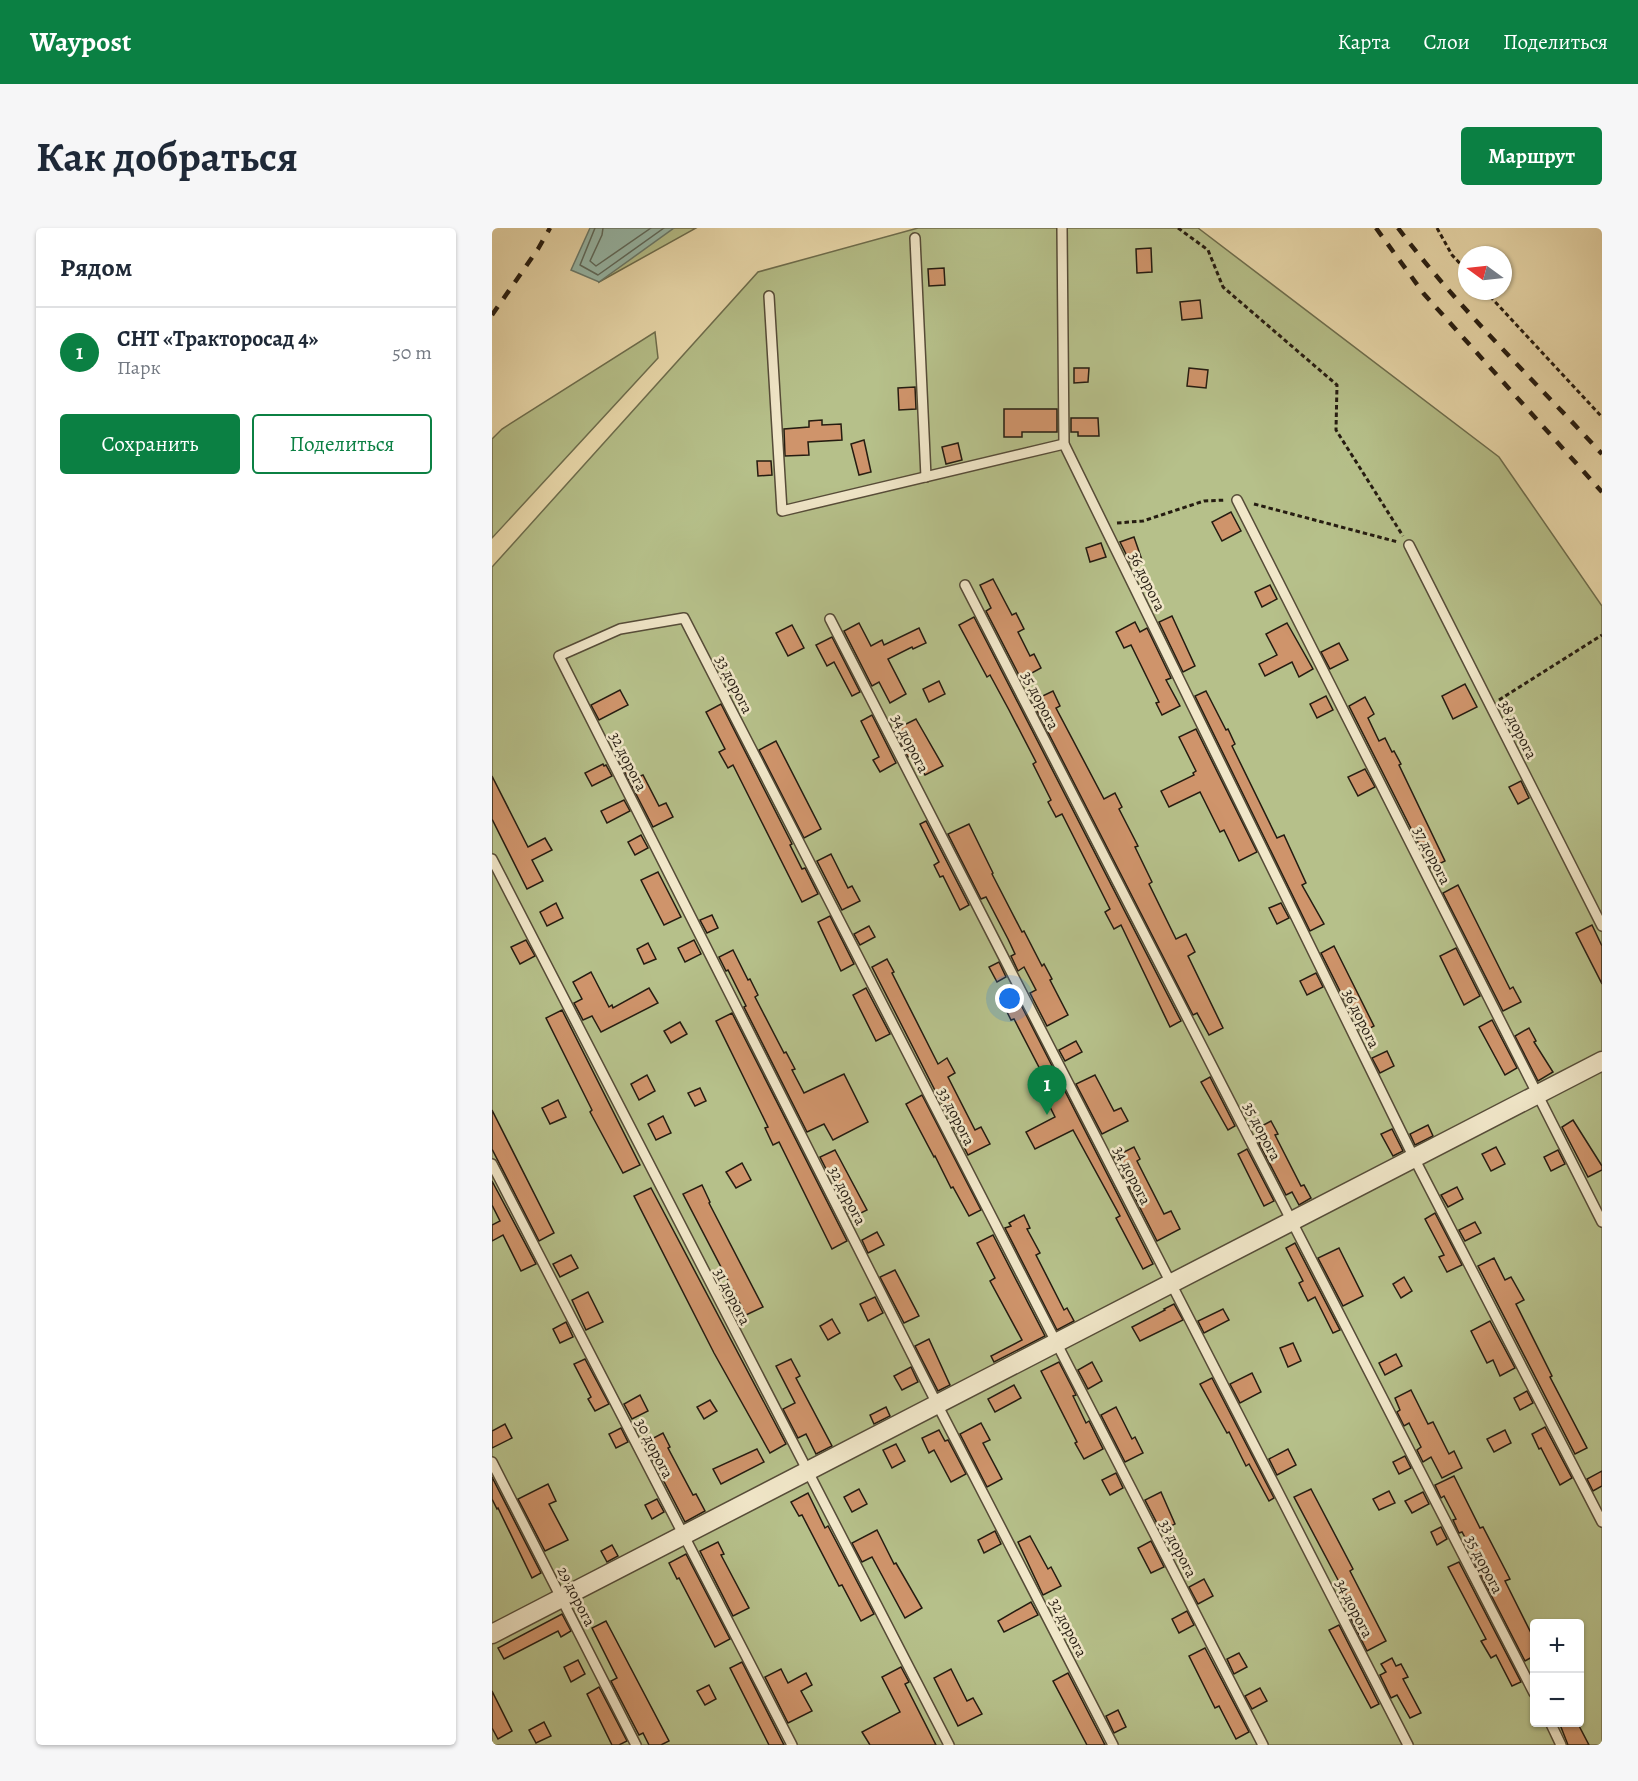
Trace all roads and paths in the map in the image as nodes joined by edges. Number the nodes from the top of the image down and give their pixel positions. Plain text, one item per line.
1 (1062, 228) edge
2 (1178, 228) edge
3 (1437, 228) edge
4 (915, 238) dead end
5 (1458, 261) edge
6 (769, 296) dead end
7 (1493, 300) edge
8 (1602, 417) edge
9 (1064, 444) junction
10 (926, 477) junction
11 (1237, 500) junction
12 (1103, 523) junction
13 (1409, 545) junction
14 (964, 585) dead end
15 (830, 619) dead end
16 (1602, 635) edge
17 (559, 656) joint
18 (1490, 706) junction
19 (492, 859) edge
20 (1602, 926) edge
21 (1602, 1061) edge
22 (1537, 1095) junction
23 (1414, 1158) junction
24 (492, 1164) edge
25 (1293, 1221) junction
26 (1602, 1222) edge
27 (1171, 1283) junction
28 (1057, 1342) junction
29 (937, 1404) junction
30 (492, 1462) edge
31 (806, 1472) junction
32 (1602, 1522) edge
33 (683, 1535) junction
34 (561, 1598) junction
35 (492, 1634) edge
36 (1530, 1685) edge
37 (1552, 1727) edge
38 (636, 1745) edge
39 (792, 1745) edge
40 (949, 1745) edge
41 (1113, 1745) edge
42 (1263, 1745) edge
43 (1408, 1745) edge
44 (1561, 1745) edge

1 - 9 lane
2 - 13 path
3 - 5 path
4 - 10 lane
6 - 10 lane
7 - 8 path
9 - 10 lane
9 - 12 lane, 36 дорога
11 - 12 path
11 - 13 path
11 - 22 lane, 37 дорога
12 - 23 lane, 36 дорога
13 - 18 lane, 38 дорога
14 - 25 lane, 35 дорога
15 - 27 lane, 34 дорога
16 - 18 path
17 - 28 lane, 33 дорога
17 - 29 lane, 32 дорога
18 - 20 lane, 38 дорога
19 - 31 lane, 31 дорога
21 - 22 street
22 - 23 street
22 - 26 lane, 37 дорога
23 - 25 street
23 - 32 lane, 36 дорога
24 - 33 lane, 30 дорога
25 - 27 street
25 - 36 lane, 35 дорога
27 - 28 street
27 - 43 lane, 34 дорога
28 - 29 street
28 - 42 lane, 33 дорога
29 - 31 street
29 - 41 lane, 32 дорога
30 - 34 lane, 29 дорога
31 - 33 street
31 - 40 lane, 31 дорога
33 - 34 street
33 - 39 lane, 30 дорога
34 - 35 street
34 - 38 lane, 29 дорога
37 - 44 lane

